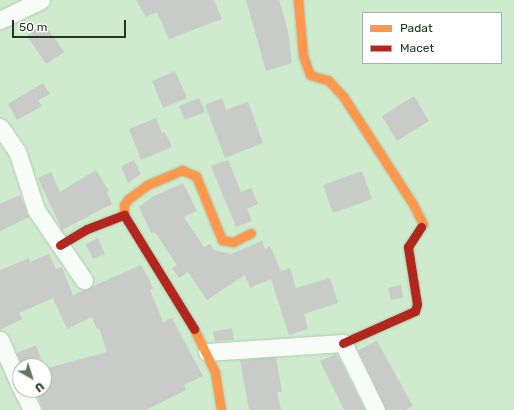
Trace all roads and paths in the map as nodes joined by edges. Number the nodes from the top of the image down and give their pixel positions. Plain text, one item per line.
1 (41, 0) edge
2 (298, 0) edge
3 (0, 20) edge
4 (0, 127) edge
5 (124, 215) junction
6 (251, 233) dead end
7 (60, 245) junction
8 (84, 280) dead end
9 (0, 340) edge
10 (343, 343) junction
11 (207, 352) junction
12 (12, 368) edge
13 (26, 398) edge
14 (32, 410) edge
15 (221, 410) edge
16 (376, 410) edge

1 - 3 street
2 - 10 street
4 - 7 street
5 - 6 street
5 - 7 street
5 - 11 street
7 - 8 street
9 - 12 street
10 - 11 street
10 - 16 street
11 - 15 street
13 - 14 street

